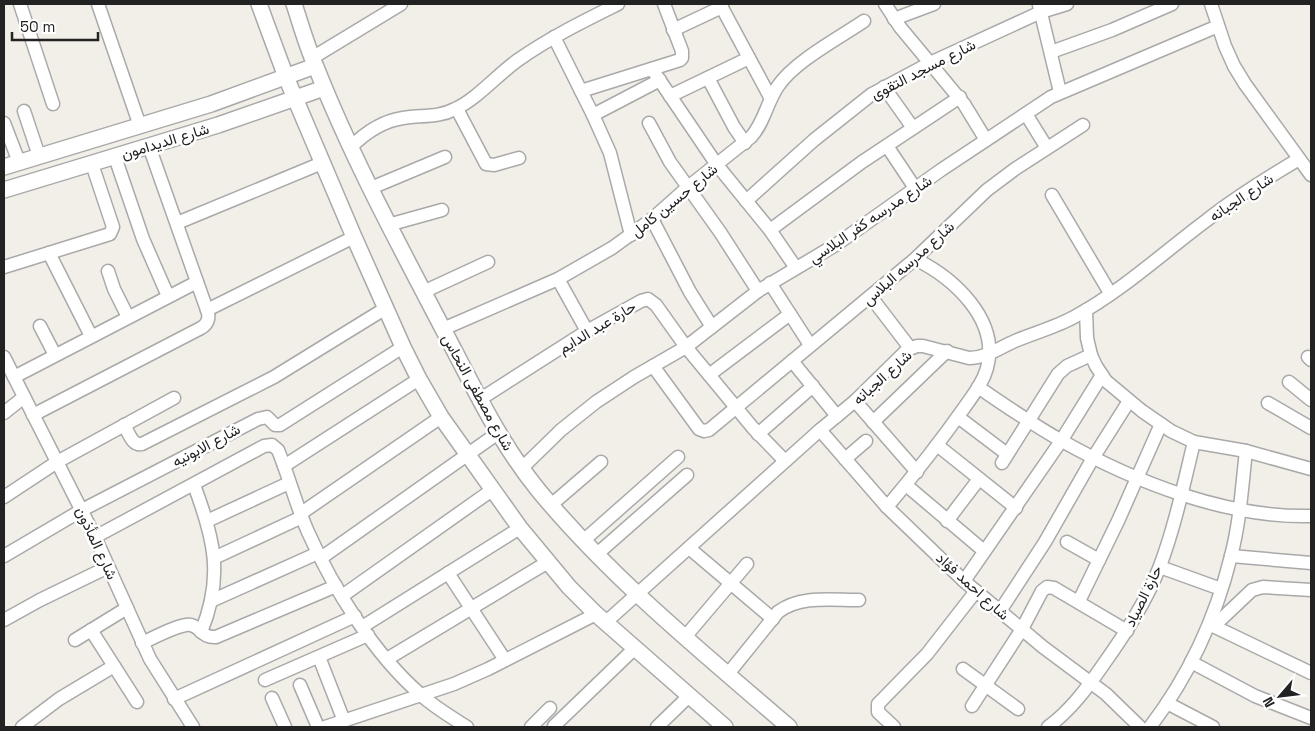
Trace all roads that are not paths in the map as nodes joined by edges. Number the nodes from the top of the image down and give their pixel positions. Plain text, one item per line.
1 (20, 4) edge
2 (98, 4) edge
3 (259, 4) edge
4 (294, 4) edge
5 (401, 4) edge
6 (618, 4) edge
7 (664, 4) edge
8 (885, 4) edge
9 (934, 4) edge
10 (1067, 4) edge
11 (1172, 4) edge
12 (1211, 4) edge
13 (721, 5) edge
14 (1040, 8) edge
15 (894, 19) junction
16 (864, 21) dead end
17 (1218, 26) junction
18 (673, 30) junction
19 (554, 37) junction
20 (1050, 52) junction
21 (749, 58) junction
22 (314, 62) junction
23 (930, 63) junction
24 (652, 69) junction
25 (286, 77) junction
26 (708, 78) junction
27 (660, 80) junction
28 (884, 87) junction
29 (324, 88) junction
30 (581, 91) junction
31 (1060, 92) junction
32 (670, 96) junction
33 (770, 97) junction
34 (960, 98) junction
35 (294, 99) junction
36 (53, 104) dead end
37 (457, 109) junction
38 (24, 112) dead end
39 (1026, 114) junction
40 (593, 115) junction
41 (649, 122) dead end
42 (4, 123) edge
43 (1083, 125) dead end
44 (140, 126) junction
45 (912, 128) junction
46 (986, 140) junction
47 (745, 143) junction
48 (149, 146) junction
49 (887, 146) junction
50 (351, 147) junction
51 (1047, 148) junction
52 (39, 156) junction
53 (116, 156) junction
54 (445, 157) dead end
55 (519, 158) dead end
56 (1299, 159) junction
57 (19, 162) junction
58 (322, 163) junction
59 (92, 164) junction
60 (717, 165) junction
61 (4, 167) edge
62 (1311, 175) edge
63 (688, 187) junction
64 (371, 188) junction
65 (915, 188) junction
66 (4, 190) edge
67 (1052, 195) dead end
68 (746, 201) junction
69 (442, 210) dead end
70 (652, 219) junction
71 (177, 223) junction
72 (388, 225) junction
73 (770, 230) junction
74 (631, 235) junction
75 (354, 237) junction
76 (49, 253) junction
77 (915, 259) junction
78 (488, 262) dead end
79 (4, 266) edge
80 (796, 268) junction
81 (108, 271) dead end
82 (558, 279) junction
83 (197, 282) junction
84 (770, 283) junction
85 (758, 291) junction
86 (423, 292) junction
87 (1110, 293) junction
88 (168, 296) junction
89 (871, 297) junction
90 (386, 308) junction
91 (207, 310) junction
92 (1086, 310) junction
93 (790, 314) junction
94 (128, 317) junction
95 (40, 326) dead end
96 (712, 327) junction
97 (443, 329) junction
98 (587, 331) junction
99 (91, 336) junction
100 (810, 346) junction
101 (403, 347) junction
102 (686, 347) junction
103 (910, 348) junction
104 (947, 351) junction
105 (989, 354) junction
106 (55, 355) junction
107 (1091, 355) junction
108 (4, 357) edge
109 (792, 361) junction
110 (654, 366) junction
111 (709, 375) junction
112 (1102, 375) junction
113 (14, 377) junction
114 (419, 379) junction
115 (1289, 382) dead end
116 (813, 386) junction
117 (978, 387) junction
118 (24, 398) junction
119 (174, 398) dead end
120 (479, 400) junction
121 (1311, 400) edge
122 (855, 401) junction
123 (1129, 401) junction
124 (1268, 403) dead end
125 (737, 408) junction
126 (4, 413) edge
127 (33, 414) junction
128 (837, 416) junction
129 (441, 417) junction
130 (958, 417) junction
131 (1028, 421) junction
132 (873, 422) junction
133 (1161, 424) junction
134 (124, 425) junction
135 (1311, 428) edge
136 (820, 430) junction
137 (498, 433) junction
138 (758, 434) junction
139 (866, 441) dead end
140 (1061, 441) junction
141 (1194, 442) junction
142 (937, 445) junction
143 (1246, 451) junction
144 (467, 455) junction
145 (678, 457) dead end
146 (845, 458) junction
147 (1093, 458) junction
148 (785, 461) junction
149 (57, 462) junction
150 (601, 462) dead end
151 (284, 466) junction
152 (521, 468) junction
153 (1311, 469) edge
154 (917, 472) junction
155 (687, 474) dead end
156 (1138, 477) junction
157 (979, 479) junction
158 (290, 483) junction
159 (194, 485) junction
160 (906, 485) junction
161 (492, 490) junction
162 (1182, 494) junction
163 (4, 497) edge
164 (551, 505) junction
165 (886, 507) junction
166 (1016, 508) junction
167 (82, 510) junction
168 (1240, 511) junction
169 (301, 515) junction
170 (1311, 516) edge
171 (947, 520) junction
172 (207, 521) junction
173 (520, 528) junction
174 (95, 538) junction
175 (583, 541) junction
176 (1067, 542) dead end
177 (689, 548) junction
178 (984, 551) junction
179 (597, 554) junction
180 (4, 556) edge
181 (319, 556) junction
182 (1232, 556) junction
183 (214, 558) junction
184 (1099, 560) junction
185 (548, 562) junction
186 (1311, 563) edge
187 (748, 564) dead end
188 (108, 567) junction
189 (1160, 567) junction
190 (448, 573) junction
191 (964, 581) junction
192 (731, 584) junction
193 (1221, 589) junction
194 (1311, 590) edge
195 (339, 591) junction
196 (976, 591) junction
197 (637, 595) junction
198 (859, 600) dead end
199 (211, 602) junction
200 (1079, 602) junction
201 (127, 608) junction
202 (471, 609) junction
203 (1000, 611) junction
204 (355, 616) junction
205 (601, 618) junction
206 (773, 619) junction
207 (4, 620) edge
208 (1212, 625) junction
209 (1022, 629) junction
210 (91, 630) junction
211 (1127, 630) junction
212 (365, 631) junction
213 (201, 632) junction
214 (685, 637) junction
215 (75, 640) dead end
216 (142, 643) junction
217 (635, 648) junction
218 (319, 657) junction
219 (387, 659) junction
220 (505, 660) junction
221 (1191, 662) junction
222 (114, 666) junction
223 (963, 669) dead end
224 (1311, 673) edge
225 (728, 674) junction
226 (265, 680) dead end
227 (1091, 682) junction
228 (300, 685) dead end
229 (986, 686) junction
230 (420, 695) junction
231 (689, 696) junction
232 (272, 698) dead end
233 (174, 699) junction
234 (137, 702) dead end
235 (1167, 703) junction
236 (972, 706) dead end
237 (550, 708) dead end
238 (1018, 709) dead end
239 (1311, 718) edge
240 (344, 721) junction
241 (457, 726) edge
242 (554, 726) edge
243 (22, 727) edge
244 (193, 727) edge
245 (284, 727) edge
246 (318, 727) edge
247 (326, 727) edge
248 (531, 727) edge
249 (657, 727) edge
250 (725, 727) edge
251 (789, 727) edge
252 (894, 727) edge
253 (1048, 727) edge
254 (1140, 727) edge
255 (1150, 727) edge
256 (1213, 727) edge

1 - 36 street
2 - 44 street
3 - 25 street
4 - 22 street, شارع مصطفى النحاس
5 - 22 street
6 - 19 street
7 - 18 street
8 - 15 street
9 - 15 street
10 - 14 street, شارع مسجد التقوى
11 - 20 street
12 - 17 street
13 - 18 street
13 - 21 street
14 - 20 street
14 - 23 street, شارع مسجد التقوى
15 - 23 street
16 - 33 street, شارع حسين كامل
17 - 31 street, شارع مدرسه كفر البلاسي
17 - 56 street
18 - 24 street
19 - 30 street
19 - 37 street
20 - 31 street
21 - 26 street
21 - 33 street
22 - 25 street, شارع الديدامون
22 - 29 street, شارع مصطفى النحاس
23 - 28 street, شارع مسجد التقوى
23 - 34 street
24 - 27 street
24 - 30 street
25 - 35 street
25 - 44 street, شارع الديدامون
26 - 32 street
26 - 47 street
27 - 32 street
27 - 40 street
28 - 45 street
28 - 68 street, شارع مسجد التقوى
29 - 35 street, شارع الديدامون
29 - 50 street, شارع مصطفى النحاس
30 - 40 street
31 - 39 street, شارع مدرسه كفر البلاسي
32 - 60 street
33 - 47 street, شارع حسين كامل
34 - 45 street
34 - 46 street
35 - 48 street, شارع الديدامون
35 - 58 street
37 - 50 street
37 - 55 street
38 - 52 street
39 - 46 street, شارع مدرسه كفر البلاسي
39 - 51 street
40 - 74 street
41 - 63 street
42 - 57 street
43 - 51 street, شارع مدرسه البلاس
44 - 52 street, شارع الديدامون
45 - 49 street
46 - 65 street, شارع مدرسه كفر البلاسي
47 - 60 street, شارع حسين كامل
48 - 53 street, شارع الديدامون
48 - 71 street
49 - 65 street
49 - 73 street
50 - 64 street, شارع مصطفى النحاس
51 - 77 street, شارع مدرسه البلاس
52 - 57 street, شارع الديدامون
53 - 59 street, شارع الديدامون
53 - 88 street
54 - 64 street
56 - 62 street
56 - 87 street, شارع الجبانه
57 - 61 street, شارع الديدامون
58 - 71 street
58 - 75 street
59 - 66 street, شارع الديدامون
59 - 76 street
60 - 63 street, شارع حسين كامل
60 - 68 street
63 - 70 street, شارع حسين كامل
63 - 85 street
64 - 72 street, شارع مصطفى النحاس
65 - 80 street, شارع مدرسه كفر البلاسي
67 - 87 street
68 - 73 street
69 - 72 street
70 - 74 street, شارع حسين كامل
70 - 96 street
71 - 83 street
72 - 86 street, شارع مصطفى النحاس
73 - 80 street
74 - 82 street, شارع حسين كامل
75 - 90 street
75 - 91 street
76 - 79 street
76 - 99 street
77 - 89 street, شارع مدرسه البلاس
77 - 105 street
78 - 86 street
80 - 84 street, شارع مدرسه كفر البلاسي
81 - 94 street
82 - 97 street, شارع حسين كامل
82 - 98 street
83 - 88 street
83 - 91 street
84 - 85 street, شارع مدرسه كفر البلاسي
84 - 93 street
85 - 96 street, شارع مدرسه كفر البلاسي
86 - 97 street, شارع مصطفى النحاس
87 - 92 street, شارع الجبانه
88 - 94 street
89 - 100 street, شارع مدرسه البلاس
89 - 103 street
90 - 101 street
90 - 134 street
91 - 127 street
92 - 105 street, شارع الجبانه
92 - 107 street
93 - 100 street
93 - 111 street
94 - 99 street
95 - 106 street
96 - 102 street, شارع مدرسه كفر البلاسي
97 - 120 street, شارع مصطفى النحاس
98 - 102 street, حارة عبد الدايم
98 - 120 street, حارة عبد الدايم
99 - 106 street
100 - 109 street, شارع مدرسه البلاس
101 - 114 street
101 - 167 street, شارع الابونيه
102 - 110 street, شارع مدرسه كفر البلاسي
102 - 111 street, حارة عبد الدايم
103 - 104 street, شارع الجبانه
103 - 122 street, شارع الجبانه
104 - 105 street, شارع الجبانه
104 - 132 street
105 - 117 street
106 - 113 street
107 - 112 street
107 - 131 street
108 - 113 street, شارع المأذون
109 - 116 street
109 - 125 street, شارع مدرسه البلاس
110 - 125 street, شارع مدرسه البلاس
110 - 152 street, شارع مدرسه كفر البلاسي
111 - 125 street, حارة عبد الدايم
112 - 123 street
112 - 140 street
113 - 118 street, شارع المأذون
114 - 129 street
114 - 151 street
115 - 121 street
116 - 128 street
116 - 138 street
117 - 130 street
117 - 131 street
118 - 126 street
118 - 127 street, شارع المأذون
119 - 134 street
120 - 137 street, شارع مصطفى النحاس
122 - 128 street, شارع الجبانه
122 - 132 street
123 - 133 street
123 - 147 street
124 - 135 street
125 - 138 street, حارة عبد الدايم
127 - 149 street, شارع المأذون
128 - 136 street, شارع الجبانه
129 - 144 street
129 - 169 street
130 - 131 street
130 - 142 street
131 - 140 street
132 - 154 street
133 - 141 street
133 - 156 street
134 - 149 street
136 - 146 street, شارع احمد فؤاد
136 - 148 street, شارع الجبانه
137 - 144 street
137 - 152 street, شارع مصطفى النحاس
138 - 148 street, حارة عبد الدايم
139 - 146 street
140 - 147 street
140 - 166 street
141 - 143 street
141 - 162 street, حارة الصياد
142 - 154 street
142 - 157 street
143 - 153 street
143 - 168 street
144 - 161 street
144 - 181 street
145 - 175 street
146 - 165 street, شارع احمد فؤاد
147 - 156 street
147 - 203 street
148 - 177 street, شارع الجبانه
149 - 163 street
149 - 167 street, شارع المأذون
150 - 164 street
151 - 158 street
151 - 159 street
152 - 164 street, شارع مصطفى النحاس
154 - 160 street
155 - 179 street
156 - 162 street
156 - 184 street
157 - 166 street
157 - 171 street
158 - 169 street
158 - 172 street
159 - 172 street
159 - 174 street
160 - 165 street
160 - 171 street
161 - 173 street
161 - 195 street
162 - 168 street
162 - 189 street, حارة الصياد
164 - 175 street, شارع مصطفى النحاس
165 - 191 street, شارع احمد فؤاد
166 - 178 street
167 - 174 street, شارع المأذون
167 - 180 street, شارع الابونيه
168 - 170 street
168 - 182 street
169 - 181 street
169 - 183 street
171 - 178 street
172 - 183 street
173 - 185 street
173 - 190 street
174 - 188 street, شارع المأذون
175 - 179 street, شارع مصطفى النحاس
176 - 184 street
177 - 192 street
177 - 197 street, شارع الجبانه
178 - 191 street
179 - 197 street, شارع مصطفى النحاس
181 - 195 street
181 - 199 street
182 - 186 street
182 - 193 street
183 - 199 street
184 - 200 street
185 - 202 street
185 - 205 street
187 - 192 street
188 - 201 street, شارع المأذون
188 - 207 street
189 - 193 street
189 - 211 street, حارة الصياد
190 - 202 street
190 - 212 street
191 - 196 street, شارع احمد فؤاد
192 - 206 street
192 - 214 street
193 - 208 street
194 - 208 street
195 - 204 street
195 - 213 street
196 - 203 street, شارع احمد فؤاد
196 - 252 street
197 - 205 street, شارع الجبانه
197 - 214 street, شارع مصطفى النحاس
198 - 206 street
199 - 213 street
200 - 209 street
200 - 211 street
201 - 210 street
201 - 216 street, شارع المأذون
202 - 219 street
202 - 220 street
203 - 209 street, شارع احمد فؤاد
204 - 212 street
204 - 233 street
205 - 217 street
205 - 220 street, شارع الجبانه
206 - 225 street
208 - 221 street
208 - 224 street
209 - 227 street, شارع احمد فؤاد
209 - 229 street
210 - 215 street
210 - 222 street
211 - 227 street, حارة الصياد
212 - 218 street
212 - 219 street
213 - 216 street
214 - 225 street, شارع مصطفى النحاس
216 - 233 street, شارع المأذون
217 - 231 street
217 - 242 street
218 - 226 street
218 - 240 street
219 - 230 street
220 - 230 street, شارع الجبانه
221 - 235 street
221 - 239 street
222 - 234 street
222 - 243 street
223 - 229 street
225 - 251 street, شارع مصطفى النحاس
227 - 253 street, حارة الصياد
227 - 254 street, شارع احمد فؤاد
228 - 246 street
229 - 236 street
229 - 238 street
230 - 240 street, شارع الجبانه
230 - 241 street
231 - 249 street
231 - 250 street
232 - 245 street
233 - 244 street, شارع المأذون
235 - 255 street
235 - 256 street
237 - 248 street
240 - 247 street, شارع الجبانه

